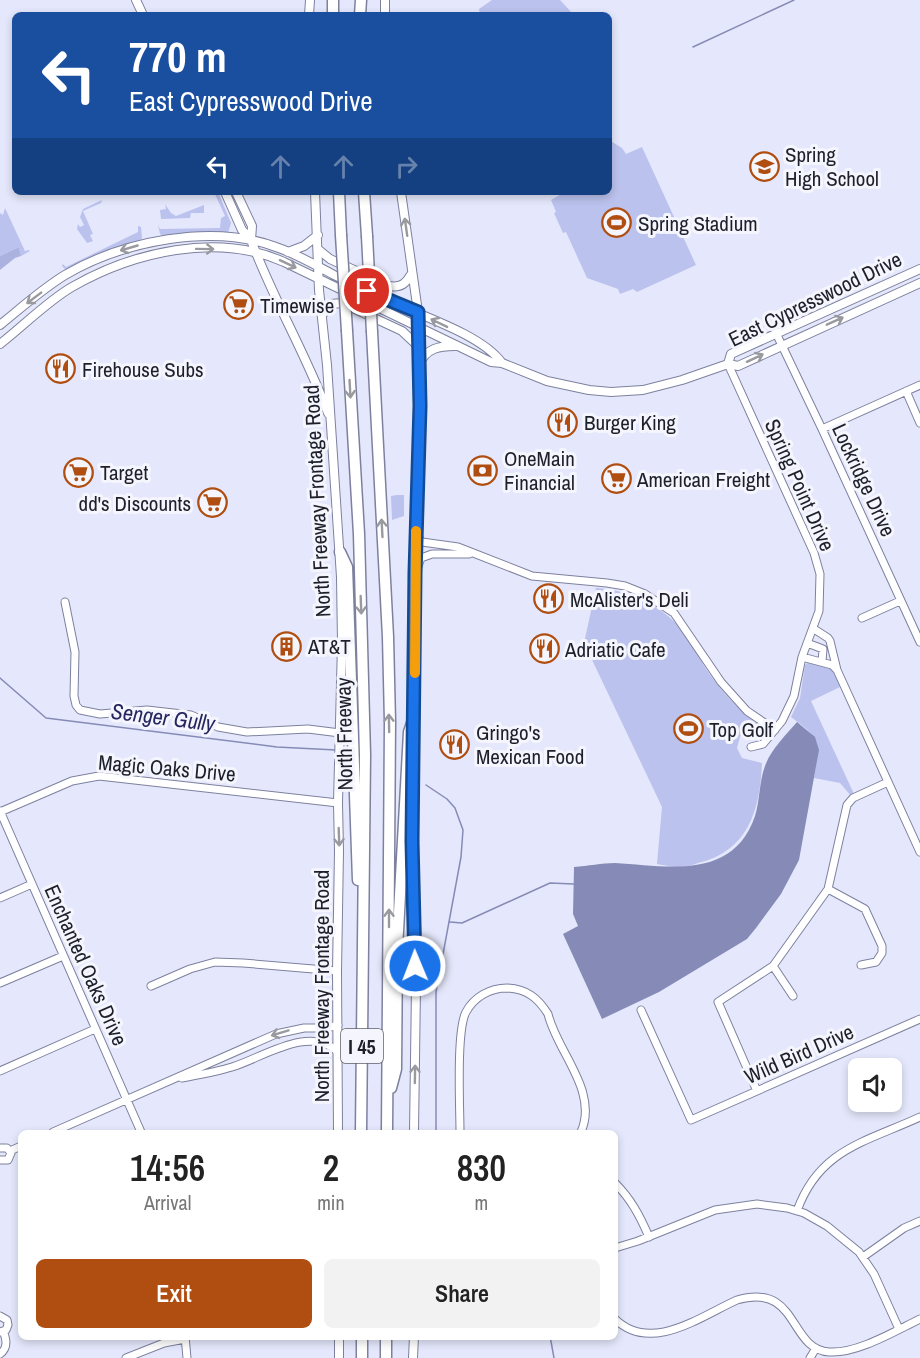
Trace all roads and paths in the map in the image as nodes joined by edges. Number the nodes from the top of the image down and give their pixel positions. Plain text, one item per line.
1 (226, 195) edge
2 (237, 195) edge
3 (315, 195) edge
4 (339, 195) edge
5 (364, 195) edge
6 (401, 195) edge
7 (236, 219) junction
8 (318, 235) junction
9 (227, 238) junction
10 (251, 240) junction
11 (319, 250) junction
12 (288, 252) junction
13 (255, 253) junction
14 (319, 267) junction
15 (920, 269) edge
16 (412, 273) junction
17 (64, 276) junction
18 (319, 278) junction
19 (920, 283) edge
20 (70, 288) junction
21 (866, 294) junction
22 (870, 305) junction
23 (418, 312) junction
24 (322, 316) junction
25 (0, 325) edge
26 (418, 326) junction
27 (776, 333) junction
28 (0, 344) edge
29 (418, 346) junction
30 (459, 346) junction
31 (782, 346) junction
32 (502, 363) junction
33 (728, 363) junction
34 (418, 364) junction
35 (920, 385) edge
36 (906, 391) junction
37 (331, 422) junction
38 (920, 423) edge
39 (822, 429) junction
40 (416, 535) junction
41 (340, 552) junction
42 (472, 554) junction
43 (415, 573) junction
44 (900, 601) junction
45 (65, 602) dead end
46 (862, 618) dead end
47 (814, 629) junction
48 (920, 642) edge
49 (807, 643) junction
50 (802, 657) junction
51 (822, 662) junction
52 (837, 670) junction
53 (414, 717) junction
54 (775, 730) junction
55 (340, 734) junction
56 (751, 747) dead end
57 (888, 782) junction
58 (338, 803) junction
59 (0, 812) edge
60 (920, 852) edge
61 (32, 884) junction
62 (828, 889) junction
63 (0, 898) edge
64 (63, 956) junction
65 (363, 959) junction
66 (861, 965) dead end
67 (773, 966) junction
68 (337, 971) junction
69 (0, 983) edge
70 (151, 986) dead end
71 (793, 996) dead end
72 (641, 1010) dead end
73 (920, 1018) edge
74 (338, 1025) junction
75 (316, 1028) junction
76 (95, 1029) junction
77 (314, 1041) junction
78 (252, 1043) junction
79 (338, 1052) junction
80 (258, 1057) junction
81 (0, 1071) edge
82 (173, 1080) junction
83 (757, 1091) junction
84 (127, 1100) junction
85 (387, 1103) junction
86 (920, 1117) edge
87 (58, 1130) edge
88 (140, 1130) edge
89 (338, 1130) edge
90 (361, 1130) edge
91 (387, 1130) edge
92 (414, 1130) edge
93 (460, 1130) edge
94 (581, 1130) edge
95 (18, 1147) edge
96 (0, 1148) edge
97 (10, 1151) junction
98 (0, 1160) edge
99 (618, 1186) edge
100 (797, 1211) junction
101 (920, 1221) edge
102 (649, 1237) junction
103 (618, 1247) edge
104 (863, 1257) junction
105 (0, 1316) edge
106 (920, 1319) edge
107 (618, 1321) edge
108 (899, 1329) junction
109 (2, 1331) edge
110 (177, 1340) edge
111 (185, 1340) edge
112 (339, 1340) edge
113 (362, 1340) edge
114 (386, 1340) edge
115 (414, 1340) edge
116 (816, 1348) junction
117 (0, 1354) edge
118 (126, 1358) edge
119 (187, 1358) edge
120 (339, 1358) edge
121 (362, 1358) edge
122 (386, 1358) edge
123 (413, 1358) edge
124 (810, 1358) edge

1 - 7 main road
2 - 10 main road
3 - 8 main road, North Freeway Frontage Road
4 -> 65 highway, North Freeway / I 45, bridge
85 -> 5 highway, I 45, bridge
16 -> 6 main road
7 - 9 main road
7 - 10 main road
8 - 11 main road, North Freeway Frontage Road
8 - 12 main road
9 - 10 main road, East Cypresswood Drive
9 -> 17 main road, East Cypresswood Drive
10 - 12 main road, East Cypresswood Drive
10 - 13 main road
11 - 14 main road, North Freeway Frontage Road
11 - 16 main road
12 - 14 main road, East Cypresswood Drive
13 -> 18 main road, East Cypresswood Drive
20 -> 13 main road, East Cypresswood Drive
13 - 37 main road
14 - 18 main road, North Freeway Frontage Road
14 - 23 main road, East Cypresswood Drive
15 - 21 main road, East Cypresswood Drive
16 - 23 main road
17 - 20 main road
17 -> 25 main road, East Cypresswood Drive
18 - 24 main road, North Freeway Frontage Road
18 - 26 main road, East Cypresswood Drive
19 - 22 main road, East Cypresswood Drive
20 - 28 main road, East Cypresswood Drive
21 - 22 main road
21 - 27 main road, East Cypresswood Drive
31 -> 22 main road, East Cypresswood Drive
23 - 26 main road
32 -> 23 main road, East Cypresswood Drive
24 - 29 main road
24 - 37 main road, North Freeway Frontage Road
26 - 29 main road
26 - 30 main road, East Cypresswood Drive
27 - 31 street, Lockridge Drive
27 - 33 main road, East Cypresswood Drive
29 - 34 main road
30 - 32 main road, East Cypresswood Drive
30 - 34 main road
33 -> 31 main road, East Cypresswood Drive
31 - 39 street, Lockridge Drive
32 - 33 main road, East Cypresswood Drive
33 - 47 street, Spring Point Drive
34 - 40 main road
35 - 36 street
36 - 38 street
36 - 39 street
37 - 41 main road, North Freeway Frontage Road
39 - 44 street, Lockridge Drive
40 - 42 street
40 - 43 main road
41 - 55 main road, North Freeway Frontage Road
41 - 65 highway
42 - 43 street
42 - 54 street
43 - 53 main road
44 - 46 street
44 - 48 street, Lockridge Drive
45 - 55 street
47 - 49 street, Spring Point Drive
47 - 52 street
49 - 50 street, Spring Point Drive
49 - 51 street
50 - 51 street
50 - 54 street, Spring Point Drive
51 - 52 street
52 - 57 street
53 - 85 highway
92 -> 53 main road
54 - 56 street, Spring Point Drive
55 - 58 main road, North Freeway Frontage Road
57 - 60 street
57 - 62 street
58 - 59 street, Magic Oaks Drive
58 -> 68 main road, North Freeway Frontage Road
59 - 61 street, Enchanted Oaks Drive
61 - 63 street
61 - 64 street, Enchanted Oaks Drive
62 - 66 street
62 - 67 street
64 - 69 street
64 - 76 street, Enchanted Oaks Drive
65 - 90 highway, North Freeway / I 45
67 - 71 street
67 - 83 street
68 - 70 street
68 - 74 main road, North Freeway Frontage Road
72 - 83 street, Wild Bird Drive
73 - 83 street, Wild Bird Drive
74 - 75 street
74 - 79 main road, North Freeway Frontage Road
75 - 77 street
75 -> 78 street
76 - 81 street
76 - 84 street, Enchanted Oaks Drive
77 - 79 street
77 - 80 street
78 - 80 street
78 - 82 street
79 - 89 main road, North Freeway Frontage Road
80 - 82 street
82 - 84 street
84 - 87 street
84 - 88 street, Enchanted Oaks Drive
85 - 91 highway, I 45
86 - 100 street
93 - 94 street
95 - 97 street
96 - 97 street
97 - 98 street
99 - 102 street
100 - 102 street
100 - 104 street
101 - 104 street
102 - 103 street
104 - 108 street
105 - 109 street
106 - 108 street
107 - 116 street
108 - 116 street
109 - 117 street
110 - 118 street
111 - 119 street
112 - 120 main road
113 - 121 highway
114 - 122 highway
115 - 123 main road
116 - 124 street

